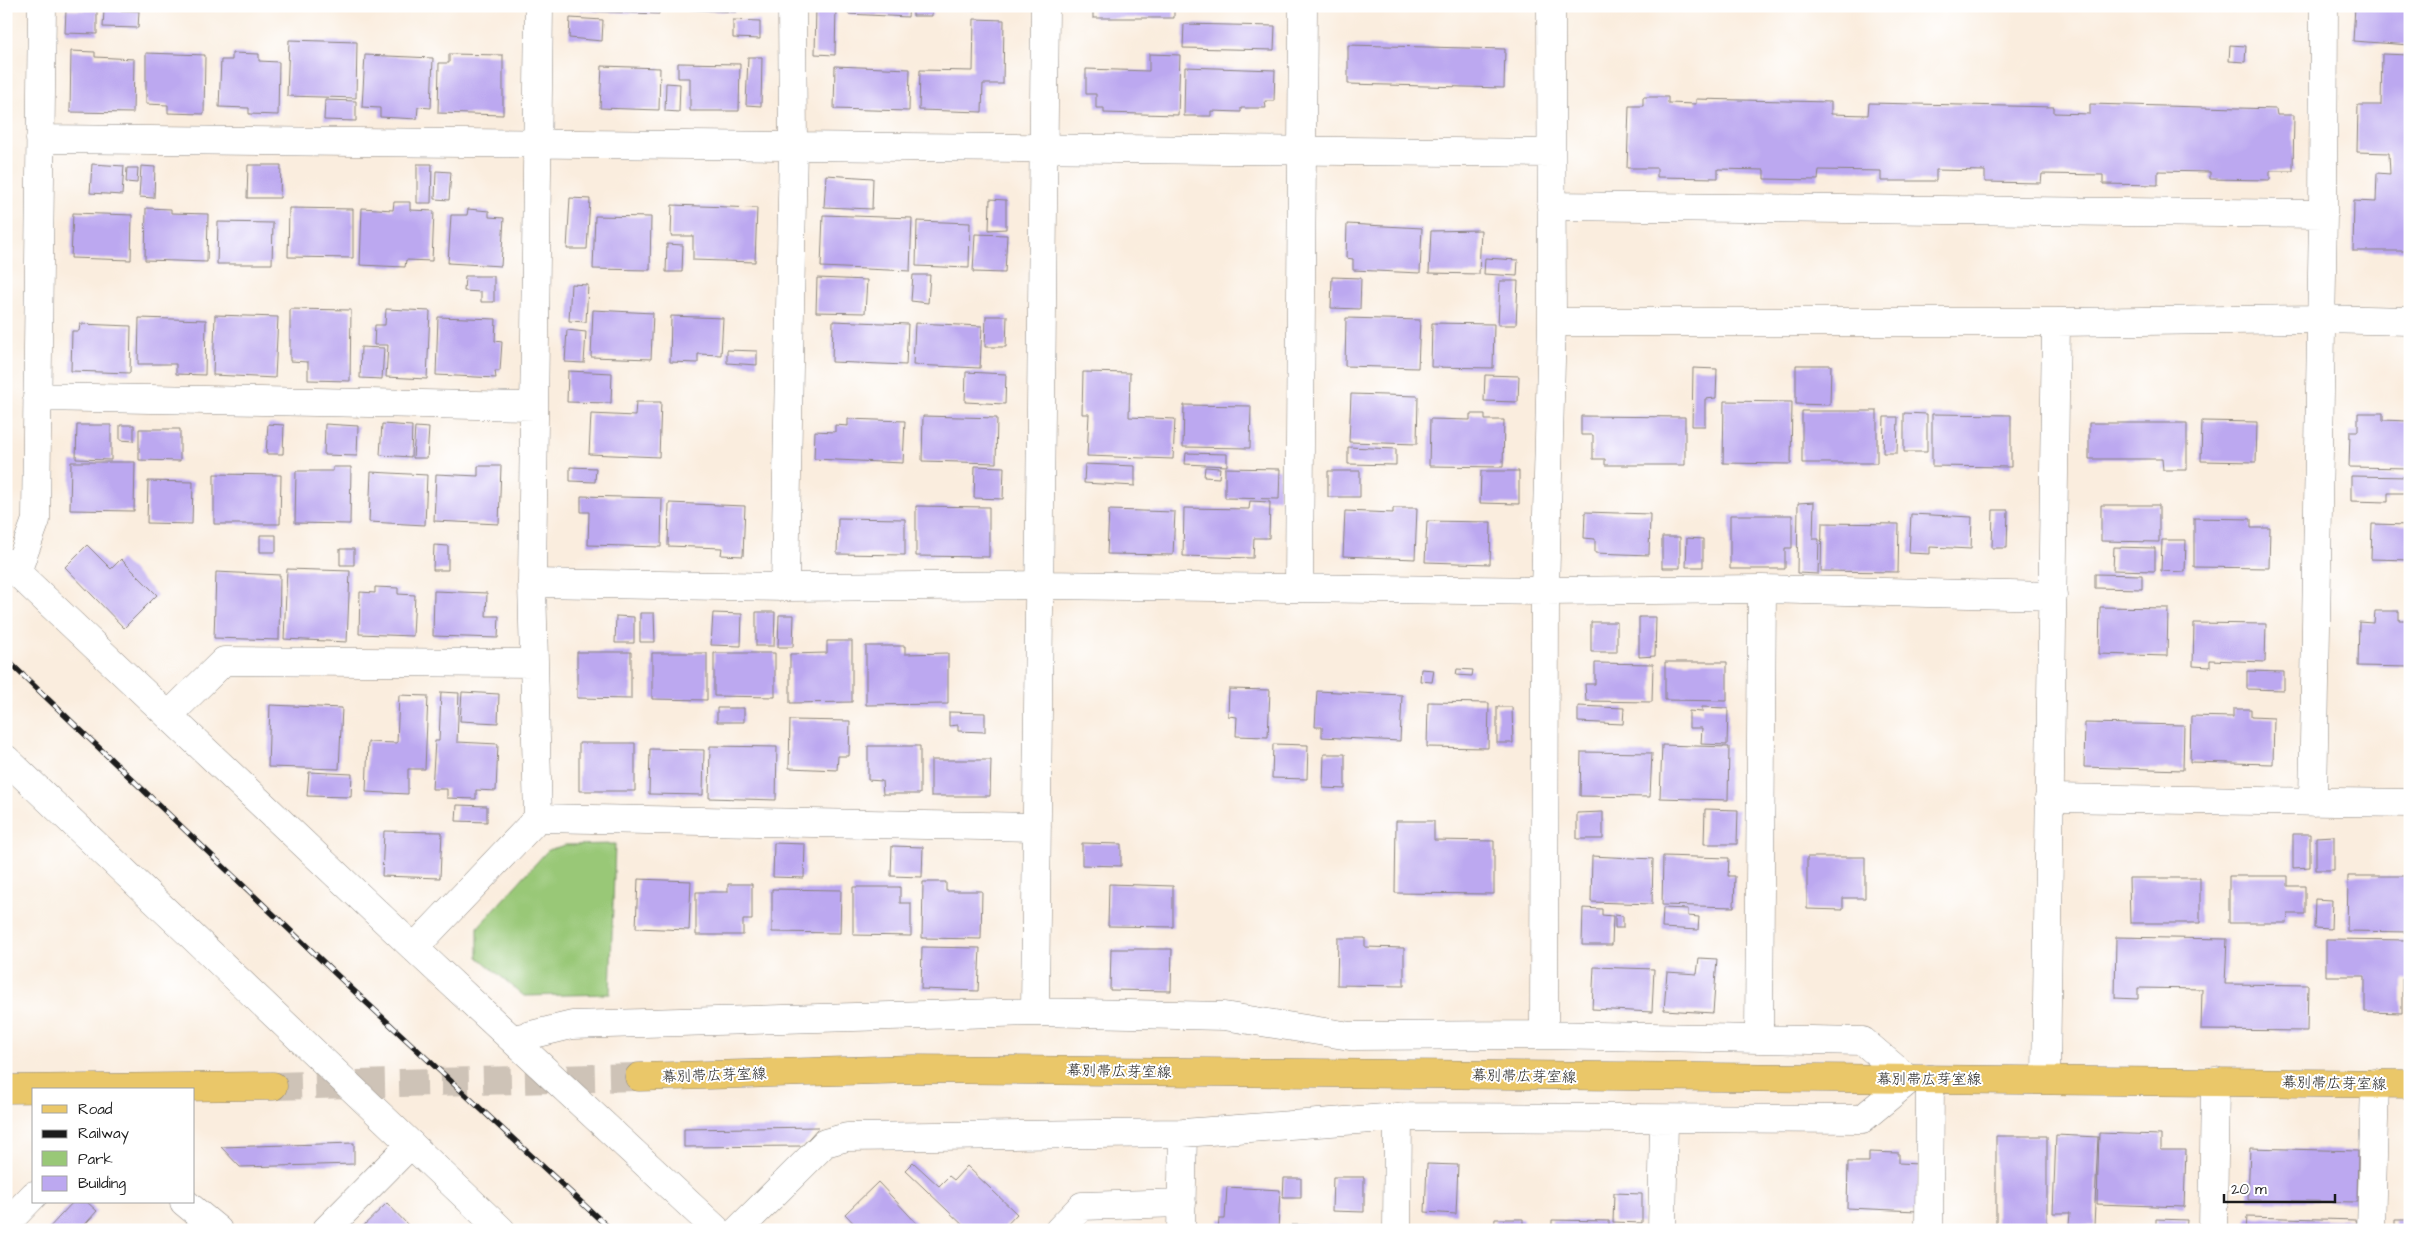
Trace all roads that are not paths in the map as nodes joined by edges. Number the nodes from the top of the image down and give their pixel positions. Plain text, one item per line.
1 (42, 6) edge
2 (539, 6) edge
3 (792, 6) edge
4 (1045, 6) edge
5 (1302, 6) edge
6 (1551, 6) edge
7 (2324, 6) edge
8 (40, 139) junction
9 (539, 143) junction
10 (793, 144) junction
11 (1045, 150) junction
12 (1303, 152) junction
13 (1551, 153) junction
14 (1551, 206) junction
15 (2323, 214) junction
16 (2321, 319) junction
17 (2410, 321) edge
18 (1552, 322) junction
19 (2056, 322) junction
20 (37, 397) junction
21 (534, 406) junction
22 (12, 567) edge
23 (532, 583) junction
24 (1040, 585) junction
25 (785, 587) junction
26 (1299, 587) junction
27 (1762, 589) junction
28 (1545, 591) junction
29 (2053, 596) junction
30 (534, 663) junction
31 (168, 716) junction
32 (6, 759) edge
33 (2049, 798) junction
34 (2314, 802) junction
35 (2410, 803) edge
36 (538, 818) junction
37 (1037, 827) junction
38 (414, 948) junction
39 (1035, 1012) junction
40 (1544, 1035) junction
41 (1759, 1038) junction
42 (514, 1039) junction
43 (639, 1077) tunnel mouth
44 (2046, 1079) junction
45 (1920, 1080) junction
46 (2215, 1081) junction
47 (2375, 1083) junction
48 (2410, 1084) edge
49 (273, 1086) tunnel mouth
50 (95, 1088) edge
51 (6, 1089) edge
52 (32, 1089) edge
53 (1398, 1116) junction
54 (1664, 1119) junction
55 (1183, 1133) junction
56 (411, 1144) junction
57 (32, 1197) edge
58 (1182, 1203) junction
59 (186, 1204) edge
60 (6, 1224) edge
61 (218, 1230) edge
62 (326, 1230) edge
63 (501, 1230) edge
64 (717, 1230) edge
65 (738, 1230) edge
66 (1059, 1230) edge
67 (1181, 1230) edge
68 (1397, 1230) edge
69 (1662, 1230) edge
70 (1929, 1230) edge
71 (2213, 1230) edge
72 (2372, 1230) edge

1 - 8 street
2 - 9 street
3 - 10 street
4 - 11 street
5 - 12 street
6 - 13 street
7 - 15 street
8 - 9 street
8 - 20 street
9 - 10 street
9 - 21 street
10 - 11 street
10 - 25 street
11 - 12 street
11 - 24 street
12 - 13 street
12 - 26 street
13 - 14 street
14 - 15 street
14 - 18 street
15 - 16 street
16 - 17 street
16 - 19 street
16 - 34 street
18 - 19 street
18 - 28 street
19 - 29 street
20 - 21 street
20 - 22 street
21 - 23 street
22 - 31 street
23 - 25 street
23 - 30 street
24 - 25 street
24 - 26 street
24 - 37 street
26 - 28 street
27 - 28 street
27 - 29 street
27 - 41 street
28 - 40 street
29 - 33 street
30 - 31 street
30 - 36 street
31 - 38 street
32 - 56 street
33 - 34 street
33 - 44 street
34 - 35 street
36 - 37 street
36 - 38 street
37 - 39 street
38 - 42 street
39 - 40 street
39 - 42 street
40 - 41 street
41 - 45 street
42 - 64 street
43 - 45 main road, 幕別帯広芽室線
44 - 45 main road, 幕別帯広芽室線
44 - 46 main road, 幕別帯広芽室線
45 - 54 street
45 - 70 street
46 - 47 main road, 幕別帯広芽室線
46 - 71 street
47 - 48 main road, 幕別帯広芽室線
47 - 72 street
49 - 50 main road
51 - 52 main road
53 - 54 street
53 - 55 street
53 - 68 street
54 - 69 street
55 - 58 street
55 - 65 street
56 - 62 street
56 - 63 street
57 - 60 street
58 - 66 street
58 - 67 street
59 - 61 street

